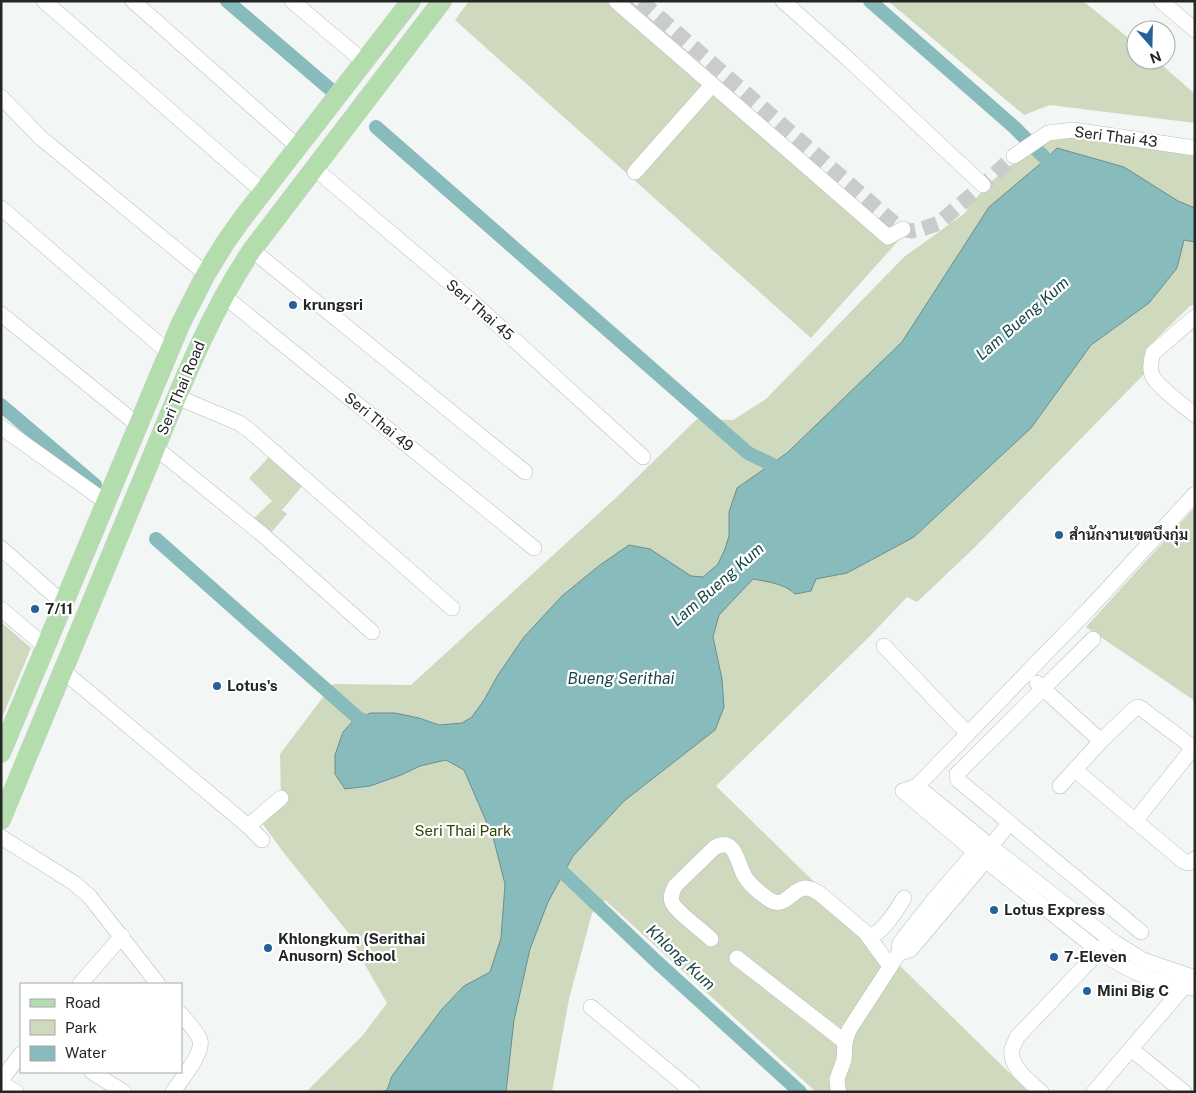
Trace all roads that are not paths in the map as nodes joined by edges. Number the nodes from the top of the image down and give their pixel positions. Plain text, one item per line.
1 (44, 1) edge
2 (133, 1) edge
3 (292, 1) edge
4 (411, 1) edge
5 (442, 1) edge
6 (616, 1) edge
7 (783, 1) edge
8 (1161, 1) edge
9 (1195, 30) edge
10 (363, 61) junction
11 (712, 85) junction
12 (1, 97) edge
13 (297, 146) junction
14 (1195, 148) edge
15 (1014, 156) tunnel mouth
16 (314, 168) junction
17 (635, 172) dead end
18 (983, 185) dead end
19 (262, 192) junction
20 (1, 208) edge
21 (903, 229) dead end
22 (252, 250) junction
23 (206, 274) junction
24 (224, 296) junction
25 (1, 314) edge
26 (1195, 317) edge
27 (168, 352) junction
28 (177, 397) junction
29 (1195, 415) edge
30 (138, 425) junction
31 (1, 427) edge
32 (156, 448) junction
33 (643, 457) dead end
34 (525, 472) dead end
35 (1195, 494) edge
36 (106, 502) junction
37 (1, 548) edge
38 (534, 548) dead end
39 (64, 604) junction
40 (452, 608) dead end
41 (1, 610) edge
42 (372, 632) dead end
43 (1094, 638) dead end
44 (884, 646) dead end
45 (46, 647) junction
46 (62, 670) junction
47 (1026, 675) junction
48 (1044, 688) junction
49 (968, 734) junction
50 (1101, 741) junction
51 (1194, 749) edge
52 (1, 753) edge
53 (1075, 770) junction
54 (1060, 786) dead end
55 (281, 798) dead end
56 (1, 820) edge
57 (1135, 821) junction
58 (1009, 824) junction
59 (248, 826) junction
60 (1, 837) edge
61 (262, 840) dead end
62 (986, 850) junction
63 (1195, 859) edge
64 (1031, 887) junction
65 (904, 898) dead end
66 (1141, 932) dead end
67 (122, 936) junction
68 (870, 937) junction
69 (711, 939) dead end
70 (1111, 940) junction
71 (1099, 951) junction
72 (737, 958) dead end
73 (890, 966) junction
74 (1192, 982) edge
75 (81, 983) edge
76 (157, 983) edge
77 (591, 1007) dead end
78 (182, 1015) edge
79 (844, 1042) junction
80 (1132, 1049) junction
81 (20, 1055) edge
82 (94, 1073) edge
83 (1, 1082) edge
84 (16, 1092) edge
85 (124, 1092) edge
86 (173, 1092) edge
87 (693, 1092) edge
88 (839, 1092) edge
89 (1041, 1092) edge
90 (1094, 1092) edge
91 (1184, 1092) edge

1 - 19 street
2 - 13 street
3 - 10 street
4 - 10 main road, Seri Thai Road
5 - 16 main road, Seri Thai Road
6 - 11 street
7 - 18 street
8 - 9 street
10 - 13 main road, Seri Thai Road
11 - 17 street
11 - 21 street
12 - 23 street
13 - 19 main road, Seri Thai Road
14 - 15 street, Seri Thai 43
16 - 22 main road, Seri Thai Road
16 - 33 street, Seri Thai 45
19 - 23 main road, Seri Thai Road
20 - 27 street
22 - 24 main road, Seri Thai Road
22 - 34 street
23 - 27 main road, Seri Thai Road
24 - 28 main road, Seri Thai Road
24 - 38 street, Seri Thai 49
25 - 30 street
26 - 29 street
27 - 30 main road, Seri Thai Road
28 - 32 main road, Seri Thai Road
28 - 40 street
30 - 36 main road, Seri Thai Road
31 - 36 street
32 - 42 street
32 - 46 main road, Seri Thai Road
35 - 47 street
36 - 39 main road, Seri Thai Road
37 - 39 street
39 - 45 main road, Seri Thai Road
41 - 45 street
43 - 48 street
44 - 49 street
45 - 52 main road, Seri Thai Road
46 - 56 main road, Seri Thai Road
46 - 59 street
47 - 48 street
47 - 49 street
48 - 50 street
48 - 58 street
49 - 62 street
50 - 51 street
50 - 53 street
51 - 57 street
53 - 54 street
53 - 57 street
55 - 59 street
57 - 63 street
58 - 62 street
58 - 66 street
59 - 61 street
60 - 67 street
62 - 64 street
62 - 73 street
64 - 70 street
64 - 71 street
65 - 68 street
67 - 75 street
67 - 76 street
68 - 69 street
68 - 73 street
70 - 71 street
70 - 74 street
71 - 74 street
71 - 89 street
72 - 79 street
73 - 79 street
74 - 80 street
77 - 87 street
78 - 86 street
79 - 88 street
80 - 90 street
80 - 91 street
81 - 83 street
82 - 85 street
83 - 84 street

